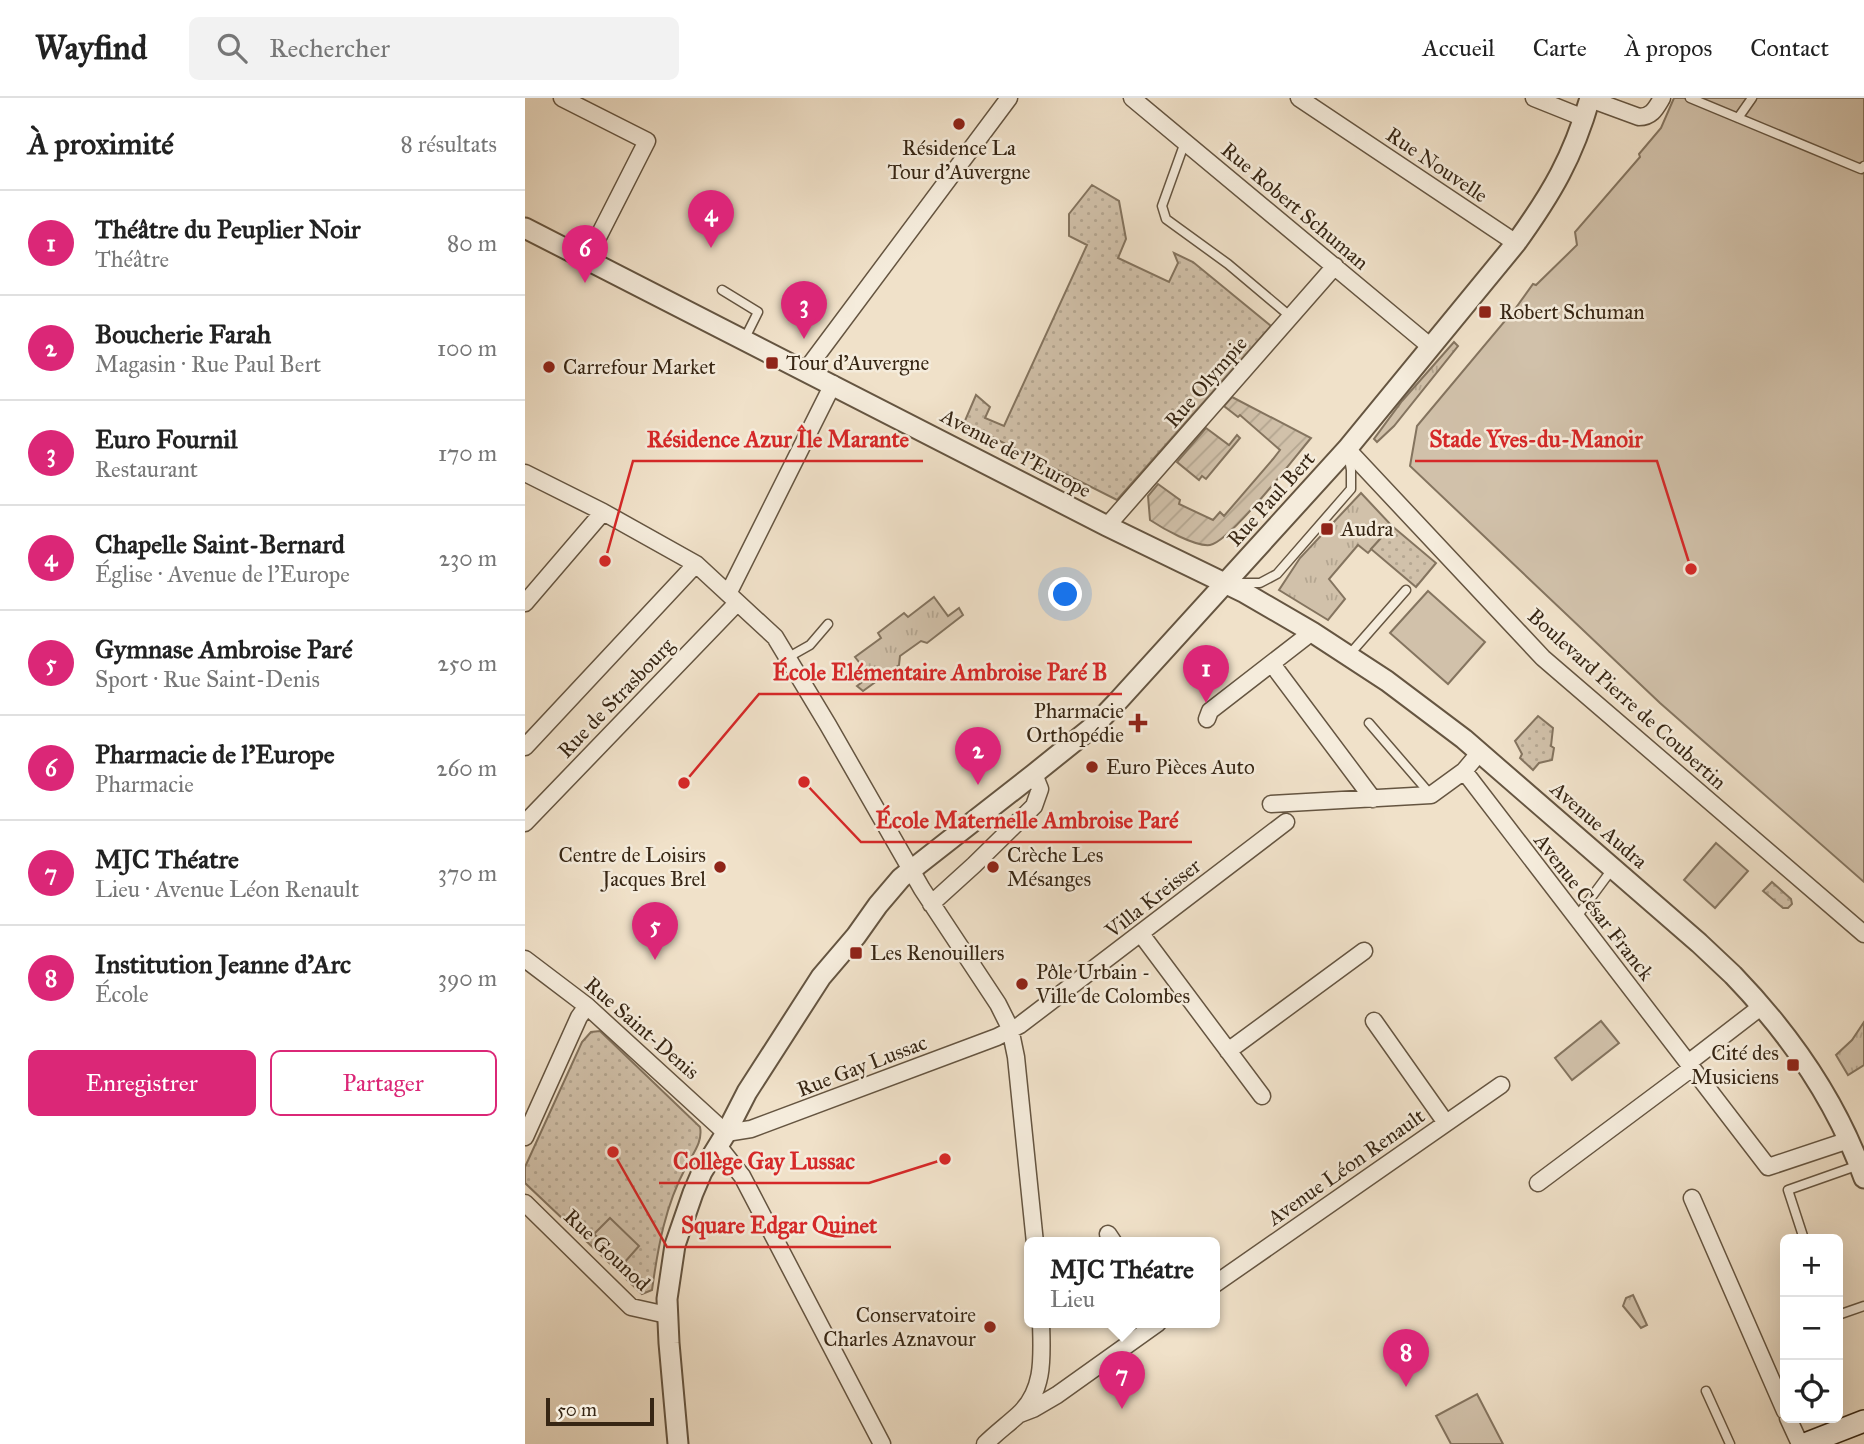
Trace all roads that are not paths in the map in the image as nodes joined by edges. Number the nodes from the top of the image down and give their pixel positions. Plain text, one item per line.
1 (562, 98) edge
2 (1009, 98) edge
3 (1132, 98) edge
4 (1299, 98) edge
5 (1534, 98) edge
6 (1590, 98) edge
7 (1662, 98) edge
8 (1690, 98) edge
9 (1752, 98) edge
10 (1584, 118) junction
11 (1738, 118) junction
12 (1185, 142) junction
13 (1864, 166) edge
14 (525, 228) edge
15 (1516, 243) junction
16 (587, 259) junction
17 (1335, 267) junction
18 (722, 290) dead end
19 (1291, 317) junction
20 (744, 340) junction
21 (1431, 347) junction
22 (806, 370) junction
23 (833, 384) junction
24 (1347, 449) junction
25 (525, 472) edge
26 (603, 512) junction
27 (1107, 526) junction
28 (696, 564) junction
29 (1225, 584) junction
30 (1406, 590) dead end
31 (733, 597) junction
32 (525, 603) edge
33 (828, 624) dead end
34 (1312, 632) junction
35 (1349, 655) junction
36 (787, 658) junction
37 (1272, 664) junction
38 (1207, 719) dead end
39 (1370, 723) dead end
40 (525, 747) edge
41 (1480, 752) junction
42 (1464, 771) junction
43 (1034, 775) junction
44 (1431, 795) junction
45 (1373, 799) junction
46 (1271, 804) dead end
47 (1286, 822) dead end
48 (525, 823) edge
49 (1613, 868) junction
50 (911, 869) junction
51 (931, 904) junction
52 (1576, 918) junction
53 (1141, 934) junction
54 (1864, 934) edge
55 (1364, 951) dead end
56 (525, 960) edge
57 (587, 1006) junction
58 (1762, 1006) junction
59 (1374, 1021) dead end
60 (1010, 1028) junction
61 (1228, 1051) junction
62 (1690, 1065) junction
63 (1501, 1085) dead end
64 (1262, 1096) dead end
65 (1446, 1123) junction
66 (525, 1137) edge
67 (722, 1140) junction
68 (1849, 1140) junction
69 (1862, 1172) edge
70 (1538, 1183) dead end
71 (1692, 1198) dead end
72 (525, 1203) edge
73 (1802, 1234) edge
74 (1034, 1237) edge
75 (1220, 1281) edge
76 (1864, 1306) edge
77 (1843, 1313) edge
78 (667, 1315) junction
79 (1041, 1328) edge
80 (1151, 1328) edge
81 (1040, 1380) junction
82 (1065, 1388) junction
83 (1706, 1391) dead end
84 (1780, 1400) edge
85 (1020, 1414) junction
86 (1864, 1421) edge
87 (1790, 1423) edge
88 (678, 1444) edge
89 (882, 1444) edge
90 (985, 1444) edge
91 (1730, 1444) edge
92 (1800, 1444) edge
93 (1805, 1444) edge

1 - 16 street
2 - 22 street
3 - 12 street, Rue Robert Schuman
4 - 15 street, Rue Nouvelle
5 - 10 street
6 - 7 street
6 - 10 street, Rue Paul Bert
8 - 11 lane
9 - 11 lane
10 - 15 street, Rue Paul Bert
11 - 13 lane
12 - 17 street, Rue Robert Schuman
12 - 19 lane
14 - 16 street, Avenue de l'Europe
15 - 21 street, Rue Paul Bert
16 - 20 street, Avenue de l'Europe
17 - 19 street, Rue Olympie
17 - 21 street, Rue Robert Schuman
18 - 20 lane
19 - 27 street, Rue Olympie
20 - 22 street, Avenue de l'Europe
21 - 24 street, Rue Paul Bert
22 - 23 street, Avenue de l'Europe
23 - 27 street, Avenue de l'Europe
23 - 31 street, Rue de Strasbourg
24 - 29 street, Rue Paul Bert
24 - 29 lane
24 - 54 street, Boulevard Pierre de Coubertin
25 - 26 street
26 - 28 street
26 - 32 street
27 - 29 street, Avenue de l'Europe
28 - 31 street
28 - 40 street
29 - 34 street, Avenue Audra
29 - 43 street, Rue Paul Bert
30 - 35 lane
31 - 36 street
31 - 48 street, Rue de Strasbourg
33 - 36 lane
34 - 35 street, Avenue Audra
34 - 37 street
35 - 41 street, Avenue Audra
36 - 50 street
37 - 38 street
37 - 45 street
39 - 44 lane
41 - 42 street
41 - 49 street, Avenue Audra
42 - 44 street
42 - 52 street, Avenue César Franck
43 - 50 street, Rue Paul Bert
43 - 51 street
44 - 45 street
45 - 46 street
47 - 53 street, Villa Kreisser
49 - 52 lane
49 - 58 street, Avenue Audra
50 - 51 street
50 - 67 street, Rue Paul Bert
51 - 60 street
52 - 62 street, Avenue César Franck
53 - 60 street, Villa Kreisser
53 - 61 street
55 - 61 street
56 - 57 street, Rue Saint-Denis
57 - 66 street
57 - 67 street, Rue Saint-Denis
58 - 62 street
58 - 68 street, Avenue Audra
59 - 65 street
60 - 67 street, Rue Gay Lussac
60 - 74 street
61 - 64 street
62 - 68 street, Avenue César Franck
62 - 70 street
63 - 65 street, Avenue Léon Renault
65 - 75 street, Avenue Léon Renault
67 - 78 street, Rue Paul Bert
67 - 89 street, Rue Saint-Denis
68 - 69 street, Avenue Audra
69 - 73 lane
71 - 84 street
72 - 78 street, Rue Gounod
76 - 77 lane
78 - 88 street, Rue Paul Bert
79 - 81 street
80 - 82 street
81 - 82 street
81 - 85 street
82 - 85 street
83 - 91 lane
85 - 90 street
86 - 93 main road
87 - 92 street

